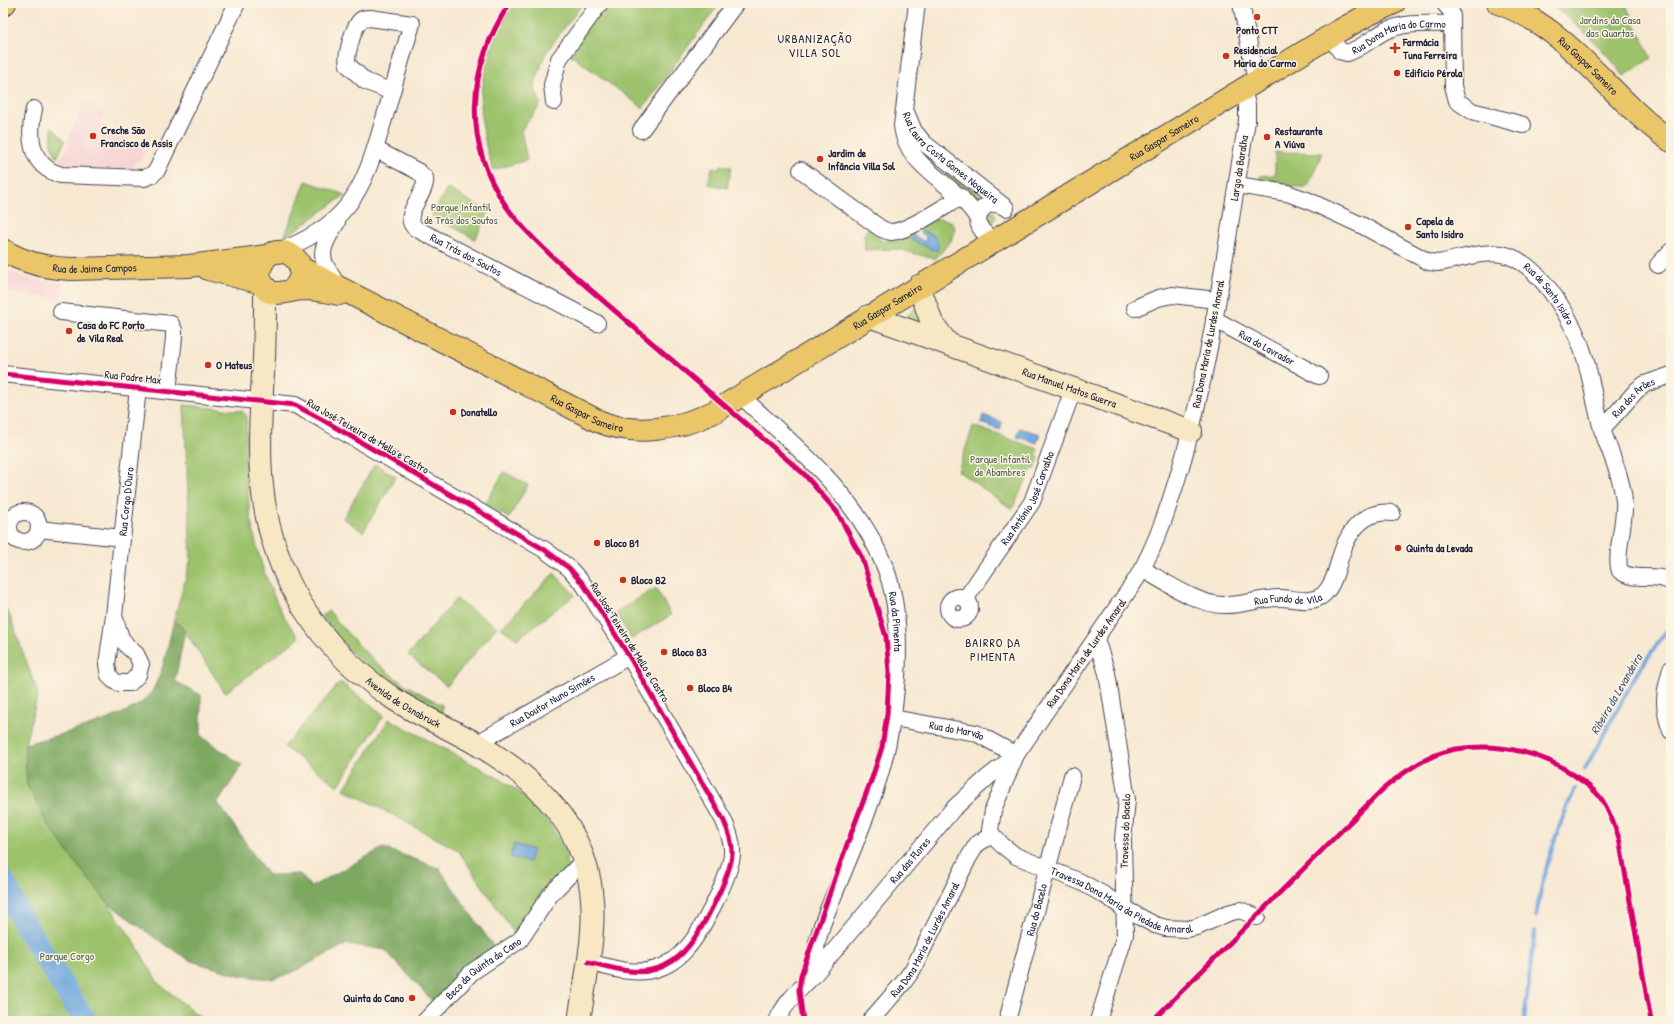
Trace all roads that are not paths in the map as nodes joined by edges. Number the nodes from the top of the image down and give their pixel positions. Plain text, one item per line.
1 (237, 3) edge
2 (600, 3) edge
3 (736, 3) edge
4 (917, 3) edge
5 (1240, 3) edge
6 (1394, 3) edge
7 (1444, 3) edge
8 (1460, 3) edge
9 (1498, 3) edge
10 (1452, 21) junction
11 (1330, 36) junction
12 (1249, 85) junction
13 (392, 92) junction
14 (554, 102) dead end
15 (904, 103) junction
16 (34, 109) dead end
17 (1523, 125) dead end
18 (641, 130) dead end
19 (1671, 141) edge
20 (375, 149) junction
21 (939, 156) junction
22 (928, 169) junction
23 (802, 170) dead end
24 (1237, 184) junction
25 (960, 197) junction
26 (343, 210) junction
27 (998, 226) junction
28 (315, 234) junction
29 (1226, 247) joint
30 (3, 250) edge
31 (1671, 251) edge
32 (270, 255) junction
33 (1658, 264) dead end
34 (189, 266) junction
35 (300, 266) junction
36 (264, 285) junction
37 (919, 286) junction
38 (339, 287) junction
39 (292, 290) junction
40 (360, 299) junction
41 (1218, 300) junction
42 (1134, 308) dead end
43 (61, 312) dead end
44 (869, 316) junction
45 (1214, 319) junction
46 (596, 323) dead end
47 (948, 344) junction
48 (265, 346) junction
49 (3, 374) edge
50 (1671, 375) edge
51 (1319, 376) dead end
52 (138, 388) junction
53 (1073, 390) junction
54 (168, 391) junction
55 (740, 395) junction
56 (261, 401) junction
57 (1602, 429) junction
58 (1191, 431) junction
59 (1392, 513) dead end
60 (39, 529) dead end
61 (122, 538) junction
62 (1142, 569) junction
63 (1671, 582) edge
64 (966, 598) dead end
65 (114, 616) dead end
66 (1096, 639) junction
67 (629, 656) junction
68 (1671, 669) edge
69 (893, 718) junction
70 (1671, 731) edge
71 (476, 744) junction
72 (1016, 755) junction
73 (1072, 776) dead end
74 (992, 835) junction
75 (585, 859) junction
76 (1046, 868) junction
77 (1125, 909) junction
78 (1257, 917) dead end
79 (588, 962) junction
80 (814, 976) junction
81 (425, 1021) edge
82 (579, 1021) edge
83 (777, 1021) edge
84 (870, 1021) edge
85 (1006, 1021) edge
86 (1098, 1021) edge

1 - 16 street
2 - 14 street
3 - 18 street
4 - 15 street, Rua Laura Costa Gomes Nogueira
5 - 12 street, Largo da Baralha
6 - 11 main road, Rua Gaspar Sameiro
7 - 10 street
8 - 10 street
9 - 19 main road, Rua Gaspar Sameiro
10 - 11 street, Rua Dona Maria do Carmo
10 - 17 street, Rua Dona Maria do Carmo
11 - 12 main road, Rua Gaspar Sameiro
12 - 24 street, Largo da Baralha
12 - 27 main road, Rua Gaspar Sameiro
13 - 13 street
13 - 20 street
15 - 21 street, Rua Laura Costa Gomes Nogueira
15 - 22 street, Rua Laura Costa Gomes Nogueira
20 - 26 street
20 - 46 street, Rua Trás dos Soutos
21 - 22 street
21 - 27 street, Rua Laura Costa Gomes Nogueira
22 - 25 street, Rua Laura Costa Gomes Nogueira
23 - 25 street
24 - 29 street, Largo da Baralha
24 - 57 street, Rua de Santo Isidro
25 - 27 street, Rua Laura Costa Gomes Nogueira
26 - 28 street
26 - 38 street
27 - 37 main road, Rua Gaspar Sameiro
28 - 32 street
28 - 35 street
29 - 41 street, Rua Dona Maria de Lurdes Amaral
30 - 34 main road, Rua de Jaime Campos
31 - 33 street
32 - 34 main road
32 - 35 main road
32 - 36 main road
34 - 36 main road
35 - 38 main road
35 - 39 main road
36 - 39 main road
36 - 48 main road
37 - 44 main road, Rua Gaspar Sameiro
37 - 47 main road
38 - 40 main road
39 - 40 main road
39 - 48 main road
40 - 55 main road, Rua Gaspar Sameiro
41 - 42 street
41 - 45 street, Rua Dona Maria de Lurdes Amaral
43 - 54 street
44 - 47 main road, Rua Manuel Matos Guerra
44 - 55 main road, Rua Gaspar Sameiro
45 - 51 street, Rua do Lavrador
45 - 58 street, Rua Dona Maria de Lurdes Amaral
47 - 53 main road, Rua Manuel Matos Guerra
48 - 56 main road, Avenida de Osnabruck
49 - 52 street, Rua Padre Max
50 - 57 street, Rua dos Arões
52 - 54 street, Rua Padre Max
52 - 61 street, Rua Corgo D'Ouro
53 - 58 main road, Rua Manuel Matos Guerra
53 - 64 street, Rua António José Carvalho
54 - 56 street, Rua Padre Max
55 - 69 street, Rua da Pimenta
56 - 67 street, Rua José Teixeira de Mello e Castro
56 - 71 main road, Avenida de Osnabruck
57 - 63 street, Rua de Santo Isidro
58 - 62 street, Rua Dona Maria de Lurdes Amaral
59 - 62 street, Rua Fundo de Vila
60 - 61 street
61 - 65 street, Rua Corgo D'Ouro
62 - 66 street, Rua Dona Maria de Lurdes Amaral
66 - 72 street, Rua Dona Maria de Lurdes Amaral
66 - 77 street, Travessa do Bacelo
67 - 71 street, Rua Doutor Nuno Simões
67 - 79 street, Rua José Teixeira de Mello e Castro
68 - 70 street
69 - 72 street, Rua do Marvão
69 - 80 street, Rua da Pimenta
71 - 75 main road, Avenida de Osnabruck
72 - 74 street, Rua Dona Maria de Lurdes Amaral
72 - 80 street, Rua das Flores
73 - 76 street, Rua do Bacelo
74 - 76 street, Travessa Dona Maria da Piedade Amaral
74 - 84 street, Rua Dona Maria de Lurdes Amaral
75 - 79 main road, Avenida de Osnabruck
75 - 81 street, Beco da Quinta do Cano
76 - 77 street, Travessa Dona Maria da Piedade Amaral
76 - 85 street, Rua do Bacelo
77 - 78 street, Travessa Dona Maria da Piedade Amaral
77 - 86 street, Travessa do Bacelo
79 - 82 main road, Avenida de Osnabruck
80 - 83 street

